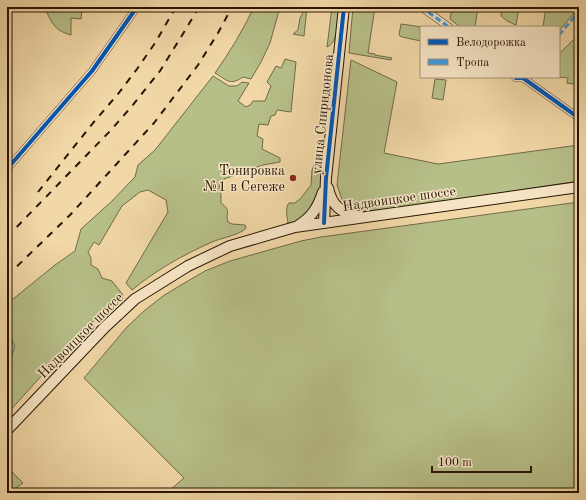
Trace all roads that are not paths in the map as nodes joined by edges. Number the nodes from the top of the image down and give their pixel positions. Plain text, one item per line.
1 (137, 7) edge
2 (344, 7) edge
3 (420, 7) edge
4 (448, 26) edge
5 (523, 78) edge
6 (579, 118) edge
7 (7, 169) edge
8 (326, 178) junction
9 (579, 187) edge
10 (373, 216) junction
11 (324, 223) junction
12 (295, 227) junction
13 (7, 430) edge

1 - 7 street
2 - 8 main road, улица Спиридонова
3 - 4 street
5 - 6 street
8 - 10 main road
8 - 11 main road, улица Спиридонова
8 - 12 main road
9 - 10 main road, Надвоицкое шоссе
10 - 11 main road, Надвоицкое шоссе
11 - 12 main road, Надвоицкое шоссе
12 - 13 main road, Надвоицкое шоссе

